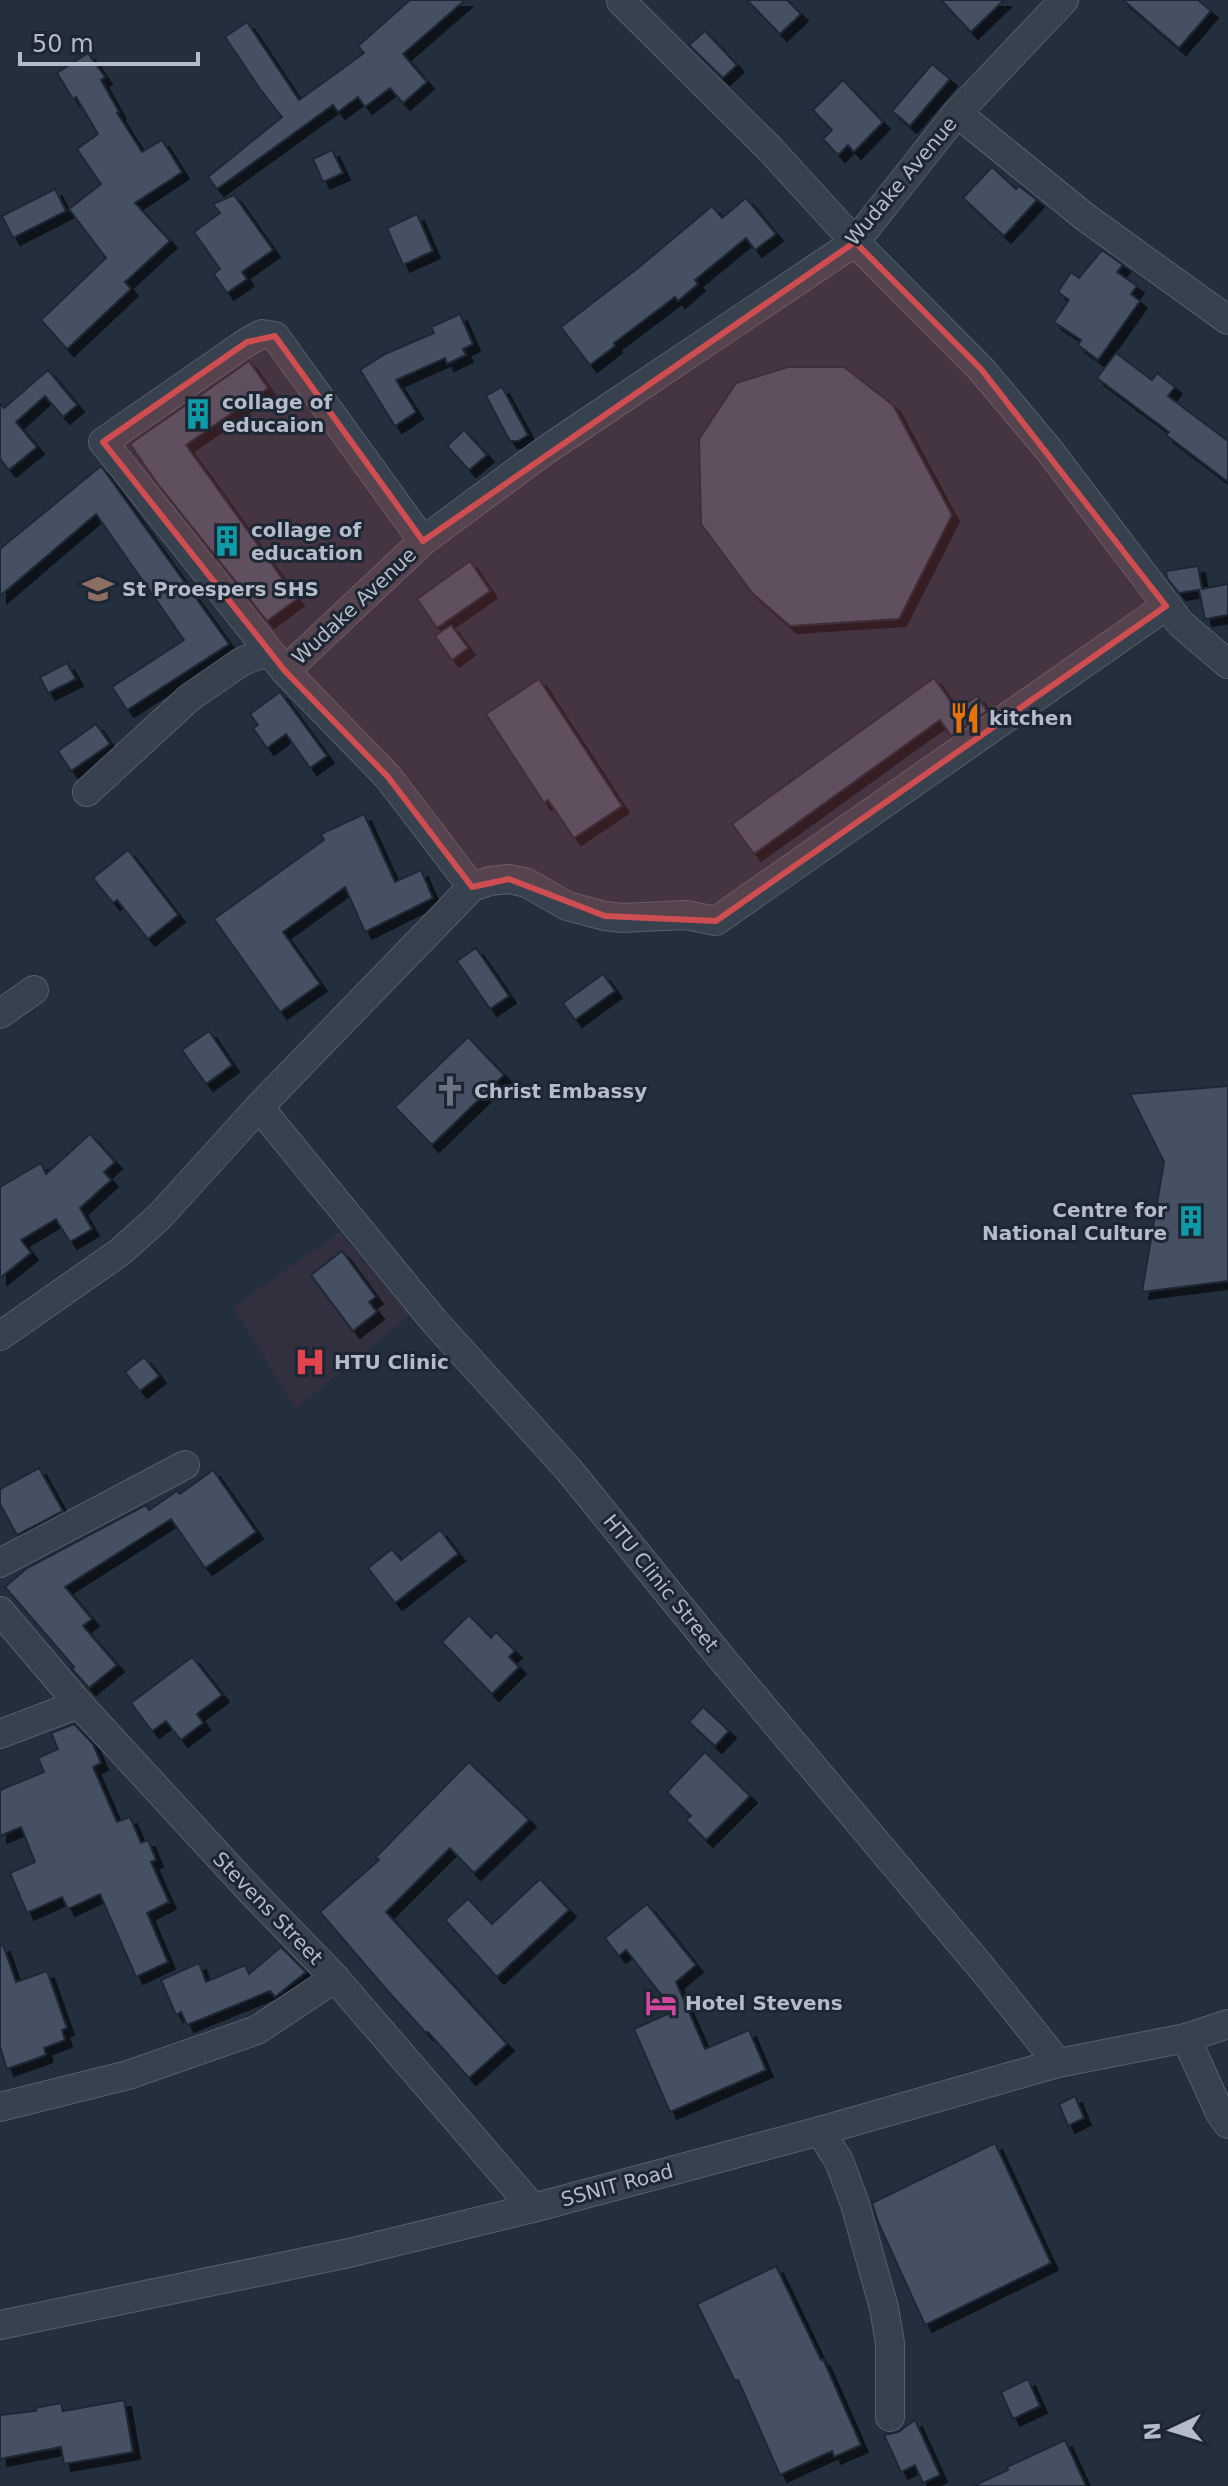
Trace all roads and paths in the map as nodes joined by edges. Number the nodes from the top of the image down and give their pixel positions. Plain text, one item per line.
1 (1064, 0) edge
2 (621, 1) edge
3 (957, 113) junction
4 (855, 242) junction
5 (1228, 320) edge
6 (423, 541) junction
7 (1166, 606) junction
8 (278, 663) junction
9 (1228, 664) edge
10 (87, 792) dead end
11 (472, 887) junction
12 (34, 990) dead end
13 (0, 1014) edge
14 (259, 1107) junction
15 (0, 1336) edge
16 (185, 1465) dead end
17 (0, 1563) edge
18 (0, 1611) edge
19 (79, 1704) junction
20 (0, 1734) edge
21 (335, 1978) junction
22 (1228, 2024) edge
23 (1186, 2038) junction
24 (1058, 2063) junction
25 (0, 2107) edge
26 (1228, 2124) edge
27 (820, 2131) junction
28 (533, 2208) junction
29 (0, 2325) edge
30 (890, 2417) dead end

1 - 3 street, Wudake Avenue
2 - 4 street
3 - 4 street, Wudake Avenue
3 - 5 street
4 - 6 street, Wudake Avenue
4 - 7 street
6 - 8 street, Wudake Avenue
6 - 8 street
7 - 9 street
7 - 11 street
8 - 10 street
8 - 11 street, Wudake Avenue
11 - 14 street
12 - 13 street
14 - 15 street
14 - 24 street, HTU Clinic Street
16 - 17 street
18 - 19 street, Stevens Street
19 - 20 street
19 - 21 street, Stevens Street
21 - 25 street
21 - 28 street, Stevens Street
22 - 23 street, SSNIT Road
23 - 24 street, SSNIT Road
23 - 26 street
24 - 27 street, SSNIT Road
27 - 28 street, SSNIT Road
27 - 30 street
28 - 29 street, SSNIT Road

